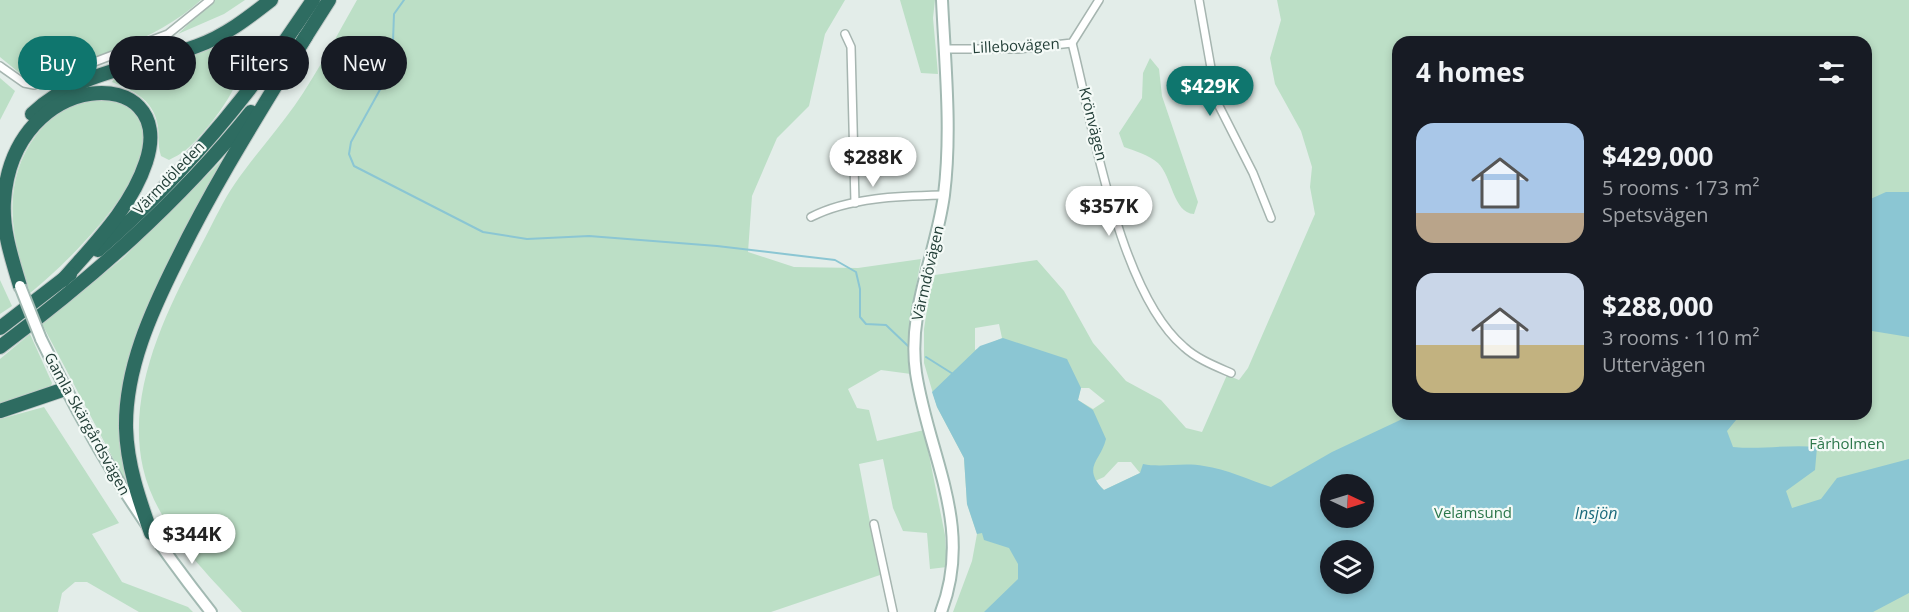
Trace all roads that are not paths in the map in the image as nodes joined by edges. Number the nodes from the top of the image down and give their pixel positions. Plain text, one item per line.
1 (210, 0) edge
2 (271, 0) edge
3 (313, 0) edge
4 (329, 0) edge
5 (942, 0) edge
6 (1099, 0) edge
7 (1198, 0) edge
8 (845, 34) dead end
9 (306, 36) edge
10 (1072, 43) junction
11 (944, 49) junction
12 (0, 66) edge
13 (266, 90) edge
14 (273, 90) edge
15 (0, 180) edge
16 (944, 195) junction
17 (855, 203) junction
18 (811, 217) dead end
19 (1271, 218) dead end
20 (0, 221) edge
21 (63, 280) junction
22 (20, 286) junction
23 (0, 328) edge
24 (0, 347) edge
25 (1232, 373) dead end
26 (65, 389) junction
27 (0, 411) edge
28 (874, 524) dead end
29 (151, 533) junction
30 (211, 612) edge
31 (893, 612) edge
32 (941, 612) edge

1 - 12 street
2 - 15 highway
3 - 21 highway, Värmdöleden
4 - 9 highway, Värmdöleden
5 - 11 main road, Värmdövägen
6 - 10 street, Lillebovägen
7 - 19 street
8 - 17 street
10 - 11 street, Lillebovägen
10 - 25 street, Krönvägen
11 - 16 main road, Värmdövägen
13 - 24 highway, Värmdöleden
14 - 29 highway
16 - 17 street
16 - 32 main road, Värmdövägen
17 - 18 street
20 - 22 highway
21 - 22 highway
21 - 23 highway, Värmdöleden
22 - 26 main road, Gamla Skärgårdsvägen, bridge
26 - 27 highway
26 - 29 main road, Gamla Skärgårdsvägen
28 - 31 street
29 - 30 main road, Gamla Skärgårdsvägen

